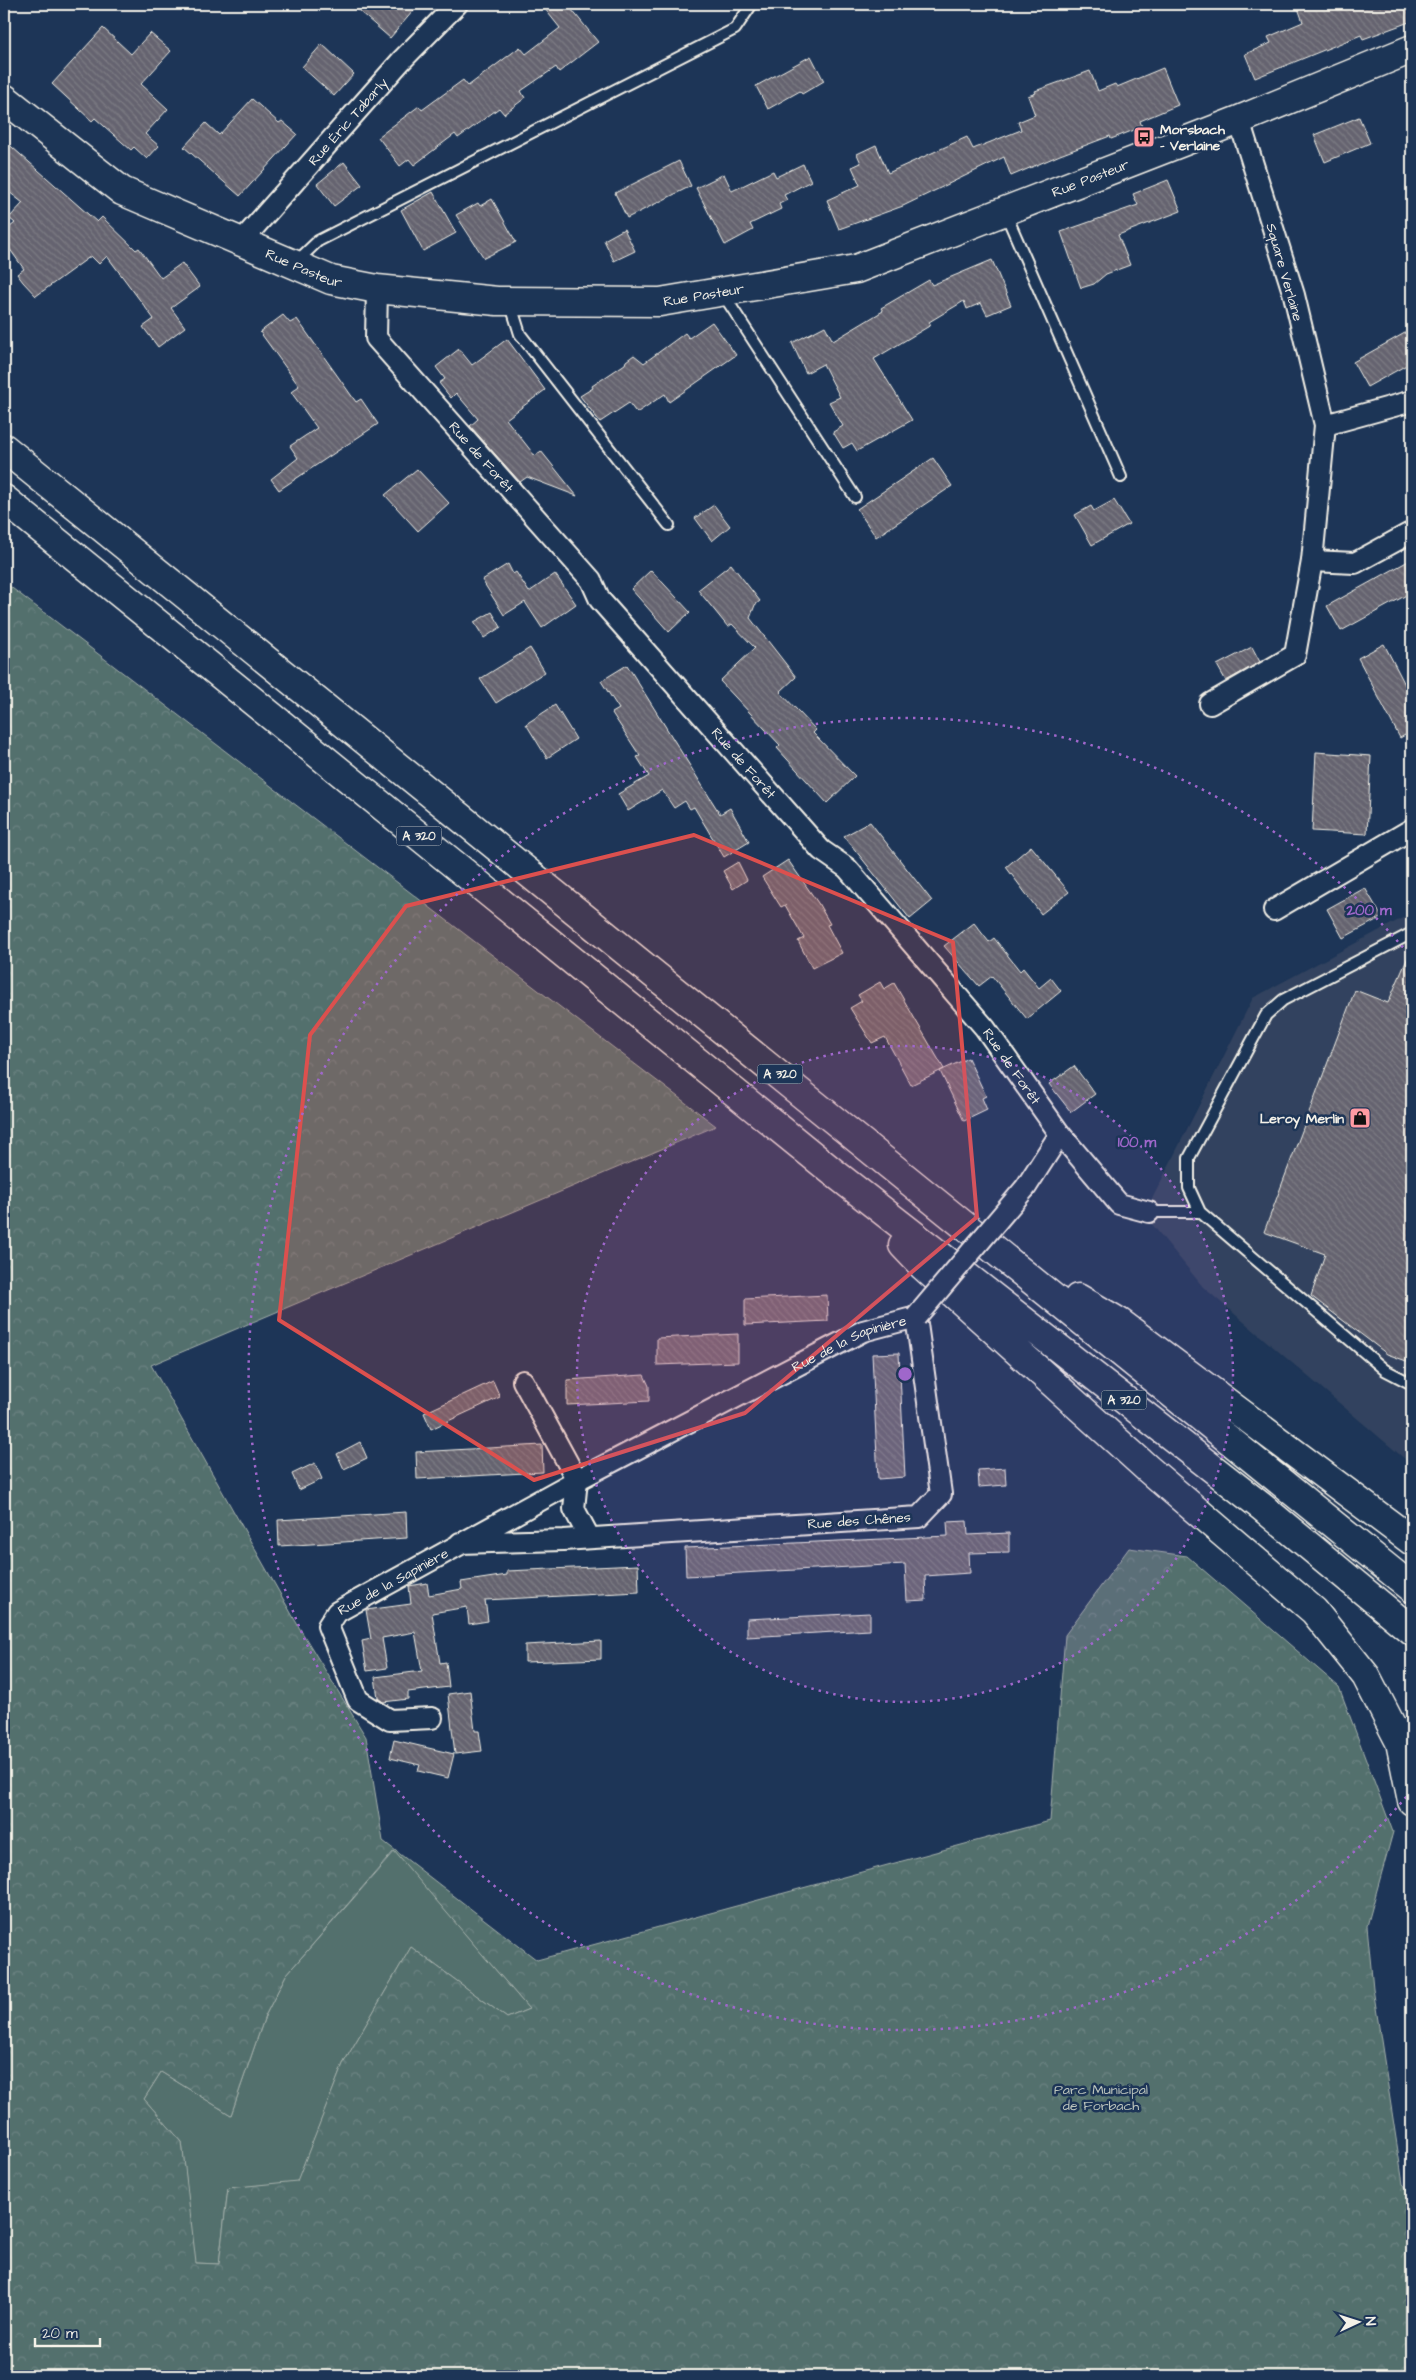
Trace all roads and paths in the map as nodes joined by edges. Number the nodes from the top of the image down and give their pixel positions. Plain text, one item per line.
1 (458, 4) edge
2 (752, 4) edge
3 (1412, 49) edge
4 (4, 98) edge
5 (1239, 120) junction
6 (1005, 211) junction
7 (241, 242) junction
8 (293, 264) junction
9 (378, 290) junction
10 (721, 291) junction
11 (510, 301) junction
12 (1412, 401) edge
13 (1325, 425) junction
14 (4, 448) edge
15 (1120, 477) dead end
16 (855, 497) dead end
17 (4, 499) edge
18 (669, 525) dead end
19 (1412, 532) edge
20 (1312, 561) junction
21 (1210, 704) dead end
22 (1412, 829) edge
23 (1274, 910) dead end
24 (1412, 933) edge
25 (1060, 1134) junction
26 (834, 1172) junction
27 (1148, 1212) joint
28 (1200, 1212) junction
29 (1006, 1257) junction
30 (916, 1317) junction
31 (522, 1381) dead end
32 (1412, 1384) edge
33 (577, 1480) junction
34 (589, 1537) junction
35 (1412, 1541) edge
36 (460, 1543) junction
37 (1412, 1588) edge
38 (1412, 1631) edge
39 (432, 1718) dead end
40 (1412, 1801) edge

1 - 7 street, Rue Éric Tabarly
2 - 8 lane
3 - 5 main road, Rue Pasteur
4 - 7 main road, Rue Pasteur
5 - 6 main road, Rue Pasteur
5 - 13 street, Square Verlaine
6 - 10 main road, Rue Pasteur
6 - 15 lane
7 - 8 main road, Rue Pasteur
8 - 9 main road, Rue Pasteur
9 - 11 main road, Rue Pasteur
9 - 25 street, Rue de Forêt
10 - 11 main road, Rue Pasteur
10 - 16 lane
11 - 18 lane
12 - 13 street
13 - 20 street, Square Verlaine
14 - 29 main road, A 320
17 - 26 main road, A 320
19 - 20 street
20 - 21 street, Square Verlaine
22 - 23 street
24 - 28 lane
25 - 27 street, Rue de Forêt
25 - 30 street, Rue de la Sapinière, bridge
26 - 38 main road, A 320
26 - 40 main road
27 - 28 lane
28 - 32 lane
29 - 35 main road
29 - 37 main road, A 320
30 - 33 street, Rue de la Sapinière
30 - 34 street, Rue des Chênes
31 - 33 street
33 - 34 street
33 - 36 street, Rue de la Sapinière
34 - 36 street, Rue des Chênes
36 - 39 street, Rue de la Sapinière

